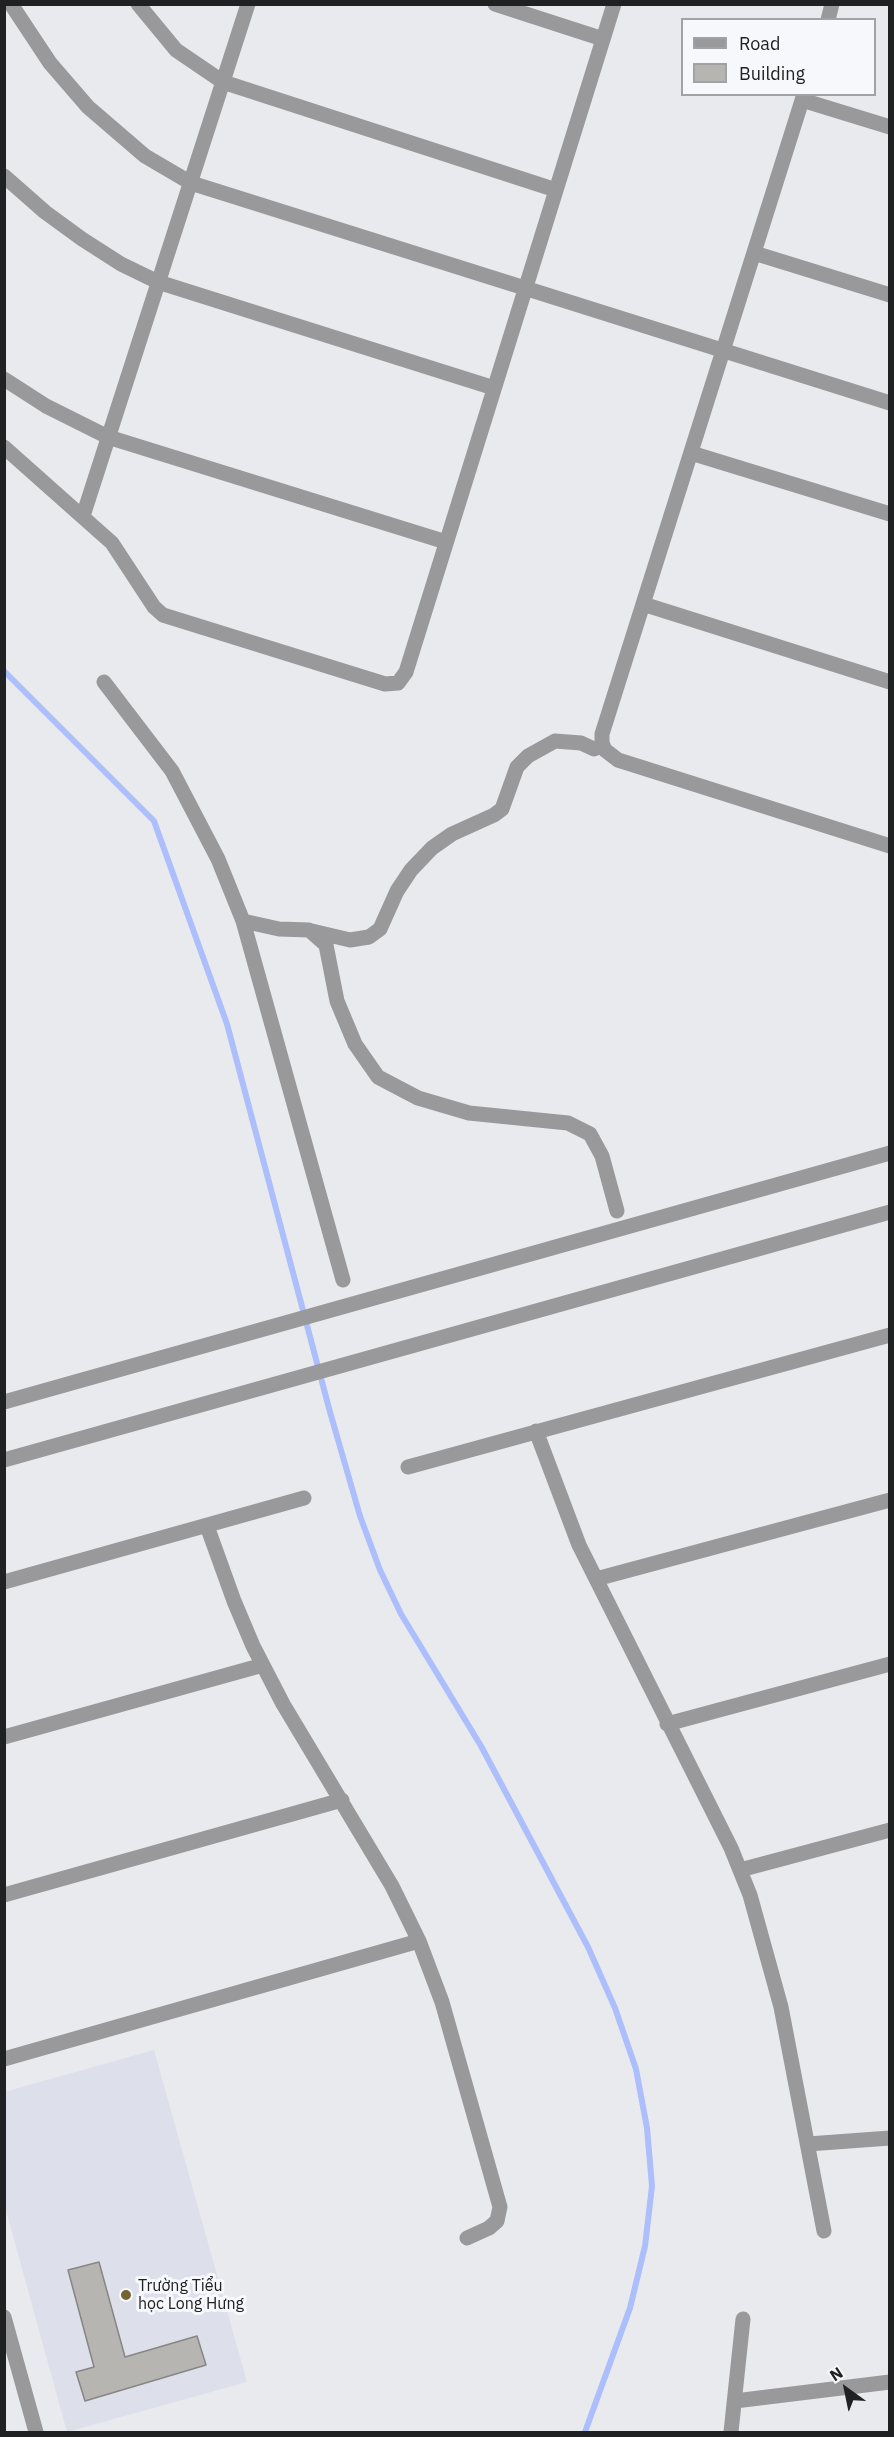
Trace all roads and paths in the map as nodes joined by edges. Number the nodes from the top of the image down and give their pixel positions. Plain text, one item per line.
1 (11, 4) edge
2 (138, 4) edge
3 (248, 4) edge
4 (495, 4) edge
5 (614, 4) edge
6 (603, 39) junction
7 (223, 82) junction
8 (803, 97) edge
9 (890, 127) edge
10 (4, 176) edge
11 (191, 183) junction
12 (556, 189) junction
13 (754, 253) junction
14 (158, 282) junction
15 (525, 288) junction
16 (890, 295) edge
17 (723, 350) junction
18 (4, 379) edge
19 (494, 388) junction
20 (890, 403) edge
21 (108, 437) junction
22 (4, 447) edge
23 (691, 453) junction
24 (890, 514) edge
25 (83, 516) junction
26 (446, 542) junction
27 (644, 604) junction
28 (104, 681) dead end
29 (890, 682) edge
30 (594, 749) dead end
31 (890, 846) edge
32 (243, 921) junction
33 (309, 930) junction
34 (890, 1153) edge
35 (617, 1211) dead end
36 (890, 1212) edge
37 (344, 1280) dead end
38 (890, 1335) edge
39 (4, 1402) edge
40 (537, 1431) junction
41 (4, 1460) edge
42 (408, 1467) dead end
43 (304, 1497) dead end
44 (890, 1500) edge
45 (207, 1526) junction
46 (596, 1579) junction
47 (4, 1582) edge
48 (890, 1664) edge
49 (263, 1665) junction
50 (667, 1724) junction
51 (4, 1737) edge
52 (342, 1800) junction
53 (890, 1830) edge
54 (740, 1870) junction
55 (4, 1895) edge
56 (419, 1941) junction
57 (4, 2059) edge
58 (890, 2138) edge
59 (808, 2144) junction
60 (824, 2232) dead end
61 (467, 2238) dead end
62 (4, 2317) edge
63 (743, 2319) dead end
64 (890, 2382) edge
65 (735, 2401) junction
66 (36, 2433) edge
67 (731, 2433) edge

1 - 11 street
2 - 7 street
3 - 7 street
4 - 6 street
5 - 6 street
6 - 12 street
7 - 11 street
7 - 12 street
8 - 9 street
8 - 13 street
10 - 14 street
11 - 14 street
11 - 15 street
12 - 15 street
13 - 16 street
13 - 17 street
14 - 19 street
14 - 21 street
15 - 17 street
15 - 19 street
17 - 20 street
17 - 23 street
18 - 21 street
19 - 26 street
21 - 25 street
21 - 26 street
22 - 25 street
23 - 24 street
23 - 27 street
25 - 26 street
27 - 29 street
27 - 31 street
28 - 32 street
30 - 33 street
32 - 33 street
32 - 37 street
33 - 35 street
34 - 39 street
36 - 41 street
38 - 40 street
40 - 42 street
40 - 46 street
43 - 45 street
44 - 46 street
45 - 47 street
45 - 49 street
46 - 50 street
48 - 50 street
49 - 51 street
49 - 52 street
50 - 54 street
52 - 55 street
52 - 56 street
53 - 54 street
54 - 59 street
56 - 57 street
56 - 61 street
58 - 59 street
59 - 60 street
62 - 66 street
63 - 65 street
64 - 65 street
65 - 67 street

